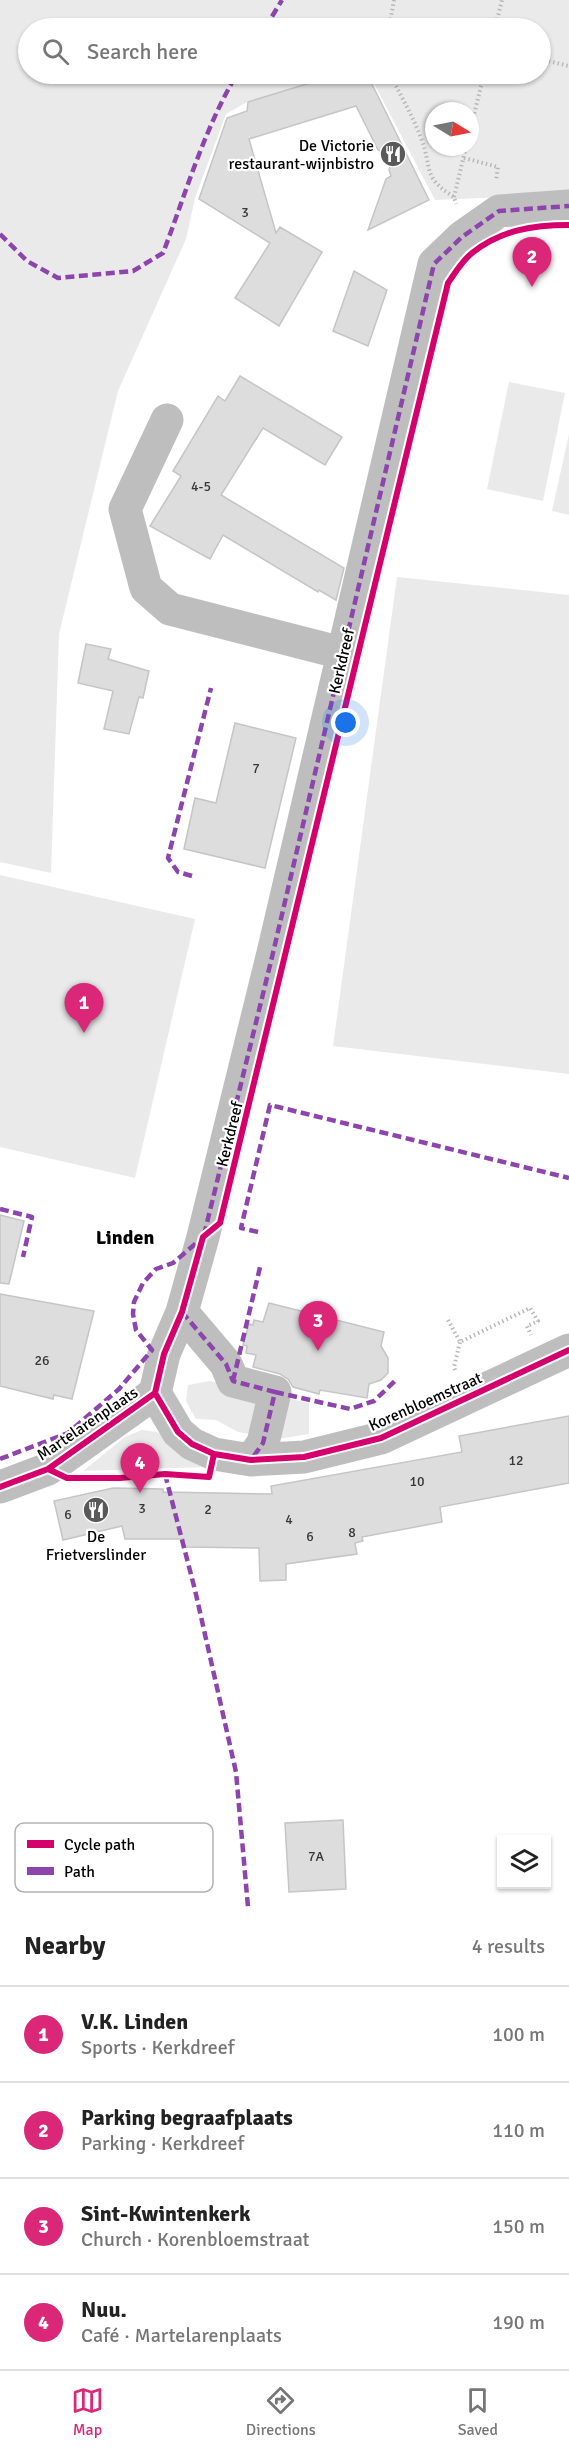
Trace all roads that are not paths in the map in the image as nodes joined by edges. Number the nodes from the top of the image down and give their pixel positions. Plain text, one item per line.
1 (569, 206) edge
2 (167, 420) dead end
3 (342, 653) junction
4 (182, 1312) junction
5 (569, 1350) edge
6 (155, 1393) junction
7 (214, 1454) joint
8 (251, 1460) junction
9 (0, 1487) edge

1 - 3 street, Kerkdreef
2 - 3 street
3 - 4 street, Kerkdreef
4 - 6 street, Martelarenplaats
4 - 8 street
5 - 8 street, Korenbloemstraat
6 - 7 street, Martelarenplaats
6 - 9 street, Martelarenplaats
7 - 8 street, Korenbloemstraat

